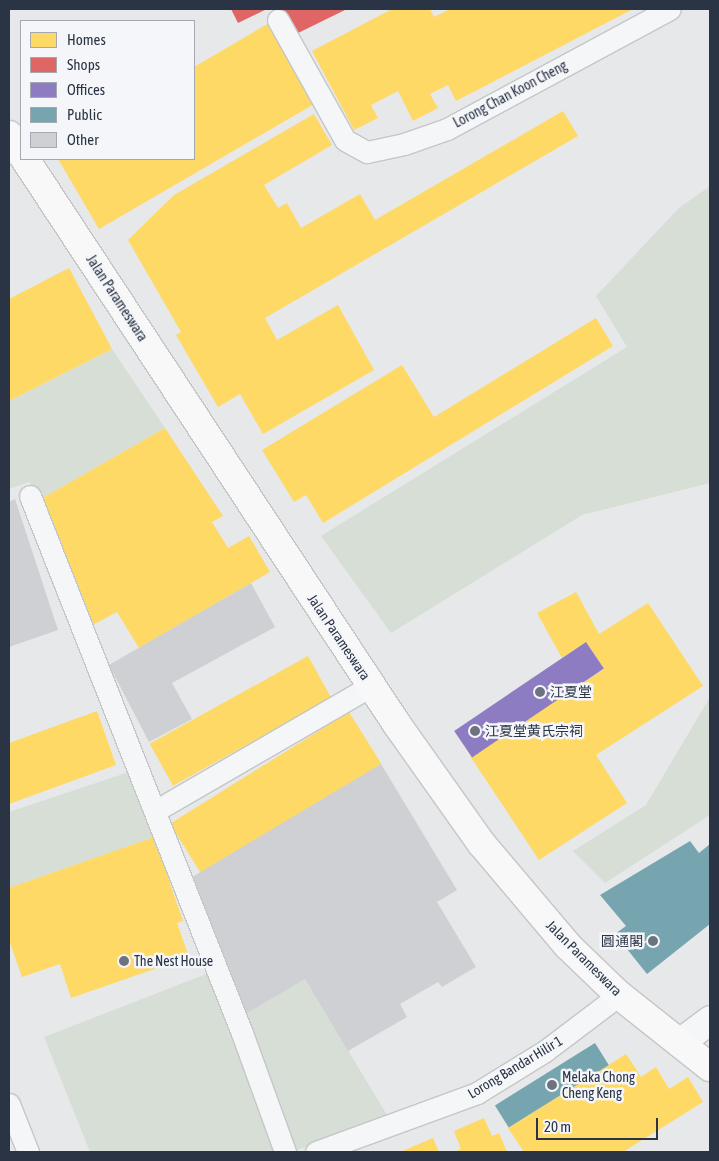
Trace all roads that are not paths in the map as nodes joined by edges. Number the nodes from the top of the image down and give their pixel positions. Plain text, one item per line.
1 (670, 9) edge
2 (278, 20) dead end
3 (9, 135) edge
4 (20, 152) edge
5 (26, 160) edge
6 (30, 496) dead end
7 (371, 686) junction
8 (155, 812) junction
9 (619, 995) junction
10 (710, 1020) edge
11 (680, 1043) junction
12 (710, 1067) edge
13 (9, 1104) edge
14 (28, 1152) edge
15 (285, 1152) edge
16 (316, 1152) edge

1 - 2 lane, Lorong Chan Koon Cheng
3 - 4 main road
5 - 7 main road, Jalan Parameswara
6 - 8 lane
7 - 8 lane
7 - 9 main road, Jalan Parameswara
8 - 15 lane
9 - 11 main road, Jalan Parameswara
9 - 16 lane, Lorong Bandar Hilir 1
10 - 11 street
11 - 12 main road, Jalan Parameswara
13 - 14 lane

